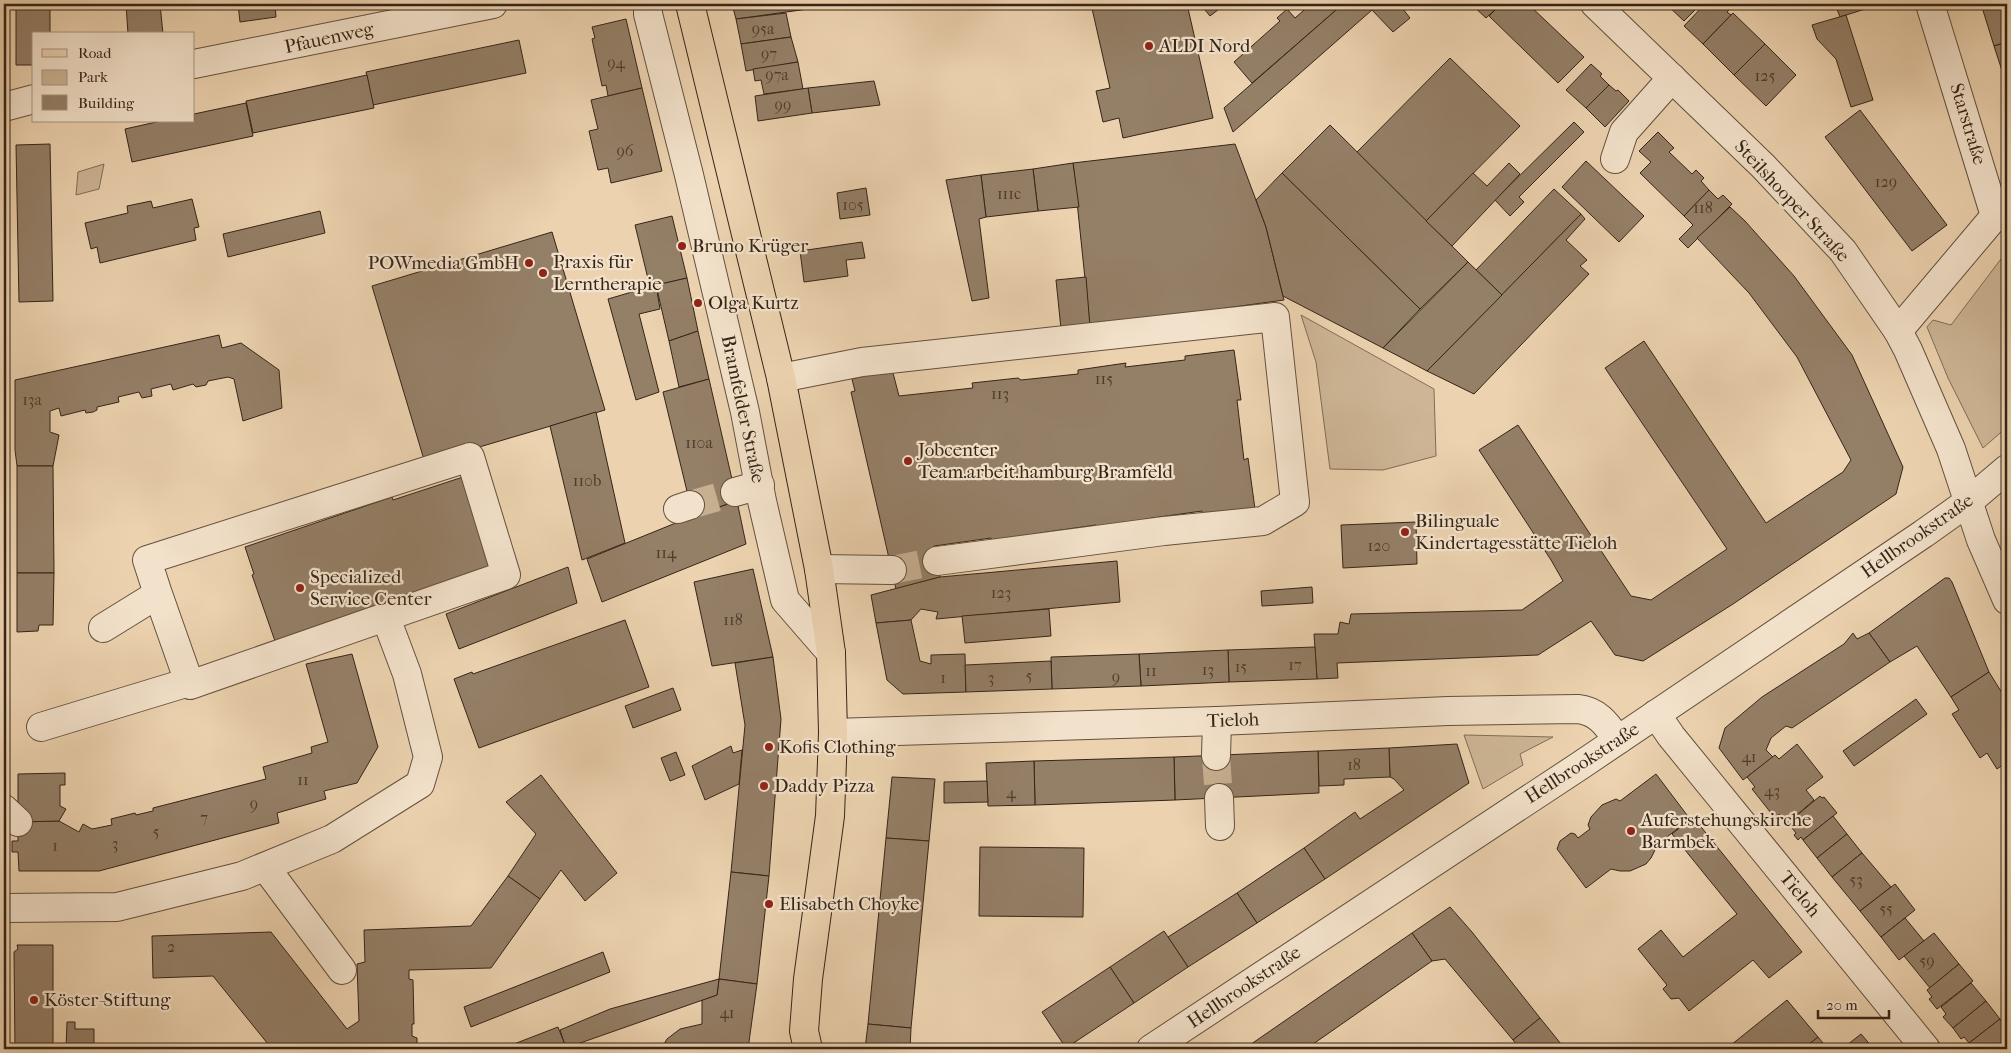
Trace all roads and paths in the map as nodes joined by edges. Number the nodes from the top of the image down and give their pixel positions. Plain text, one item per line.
1 (493, 4) edge
2 (648, 4) edge
3 (690, 4) edge
4 (1595, 4) edge
5 (1930, 4) edge
6 (195, 64) edge
7 (1672, 78) junction
8 (32, 99) edge
9 (4, 106) edge
10 (1616, 159) dead end
11 (1898, 331) junction
12 (781, 378) junction
13 (2007, 469) edge
14 (1968, 502) junction
15 (937, 561) tunnel mouth
16 (819, 569) junction
17 (892, 570) tunnel mouth
18 (158, 594) junction
19 (2007, 600) edge
20 (386, 618) junction
21 (103, 628) dead end
22 (831, 653) junction
23 (188, 682) junction
24 (1656, 714) junction
25 (1218, 721) junction
26 (41, 727) dead end
27 (833, 733) junction
28 (1618, 740) junction
29 (1216, 756) tunnel mouth
30 (1219, 798) tunnel mouth
31 (4, 809) edge
32 (1220, 826) dead end
33 (4, 827) edge
34 (266, 868) junction
35 (4, 908) edge
36 (342, 970) dead end
37 (802, 1043) edge
38 (1151, 1049) edge
39 (1926, 1049) edge

1 - 6 street, Pfauenweg
2 - 22 street, Bramfelder Straße
3 - 12 main road
4 - 7 street, Steilshooper Straße
5 - 11 street, Starstraße
7 - 10 street
7 - 11 street, Steilshooper Straße
8 - 9 street
11 - 14 street, Steilshooper Straße
12 - 15 street
12 - 16 main road
13 - 14 street, Hellbrookstraße
14 - 19 street, Steilshooper Straße
14 - 24 street, Hellbrookstraße
16 - 17 street
16 - 22 main road
18 - 20 street
18 - 21 street
18 - 23 street
20 - 23 street
20 - 34 street
22 - 27 main road
23 - 26 street
24 - 28 street, Hellbrookstraße
24 - 39 street, Tieloh
25 - 27 street, Tieloh
25 - 28 street, Tieloh
25 - 29 street
27 - 37 main road
28 - 38 street, Hellbrookstraße
30 - 32 street
31 - 33 street
34 - 35 street
34 - 36 street

